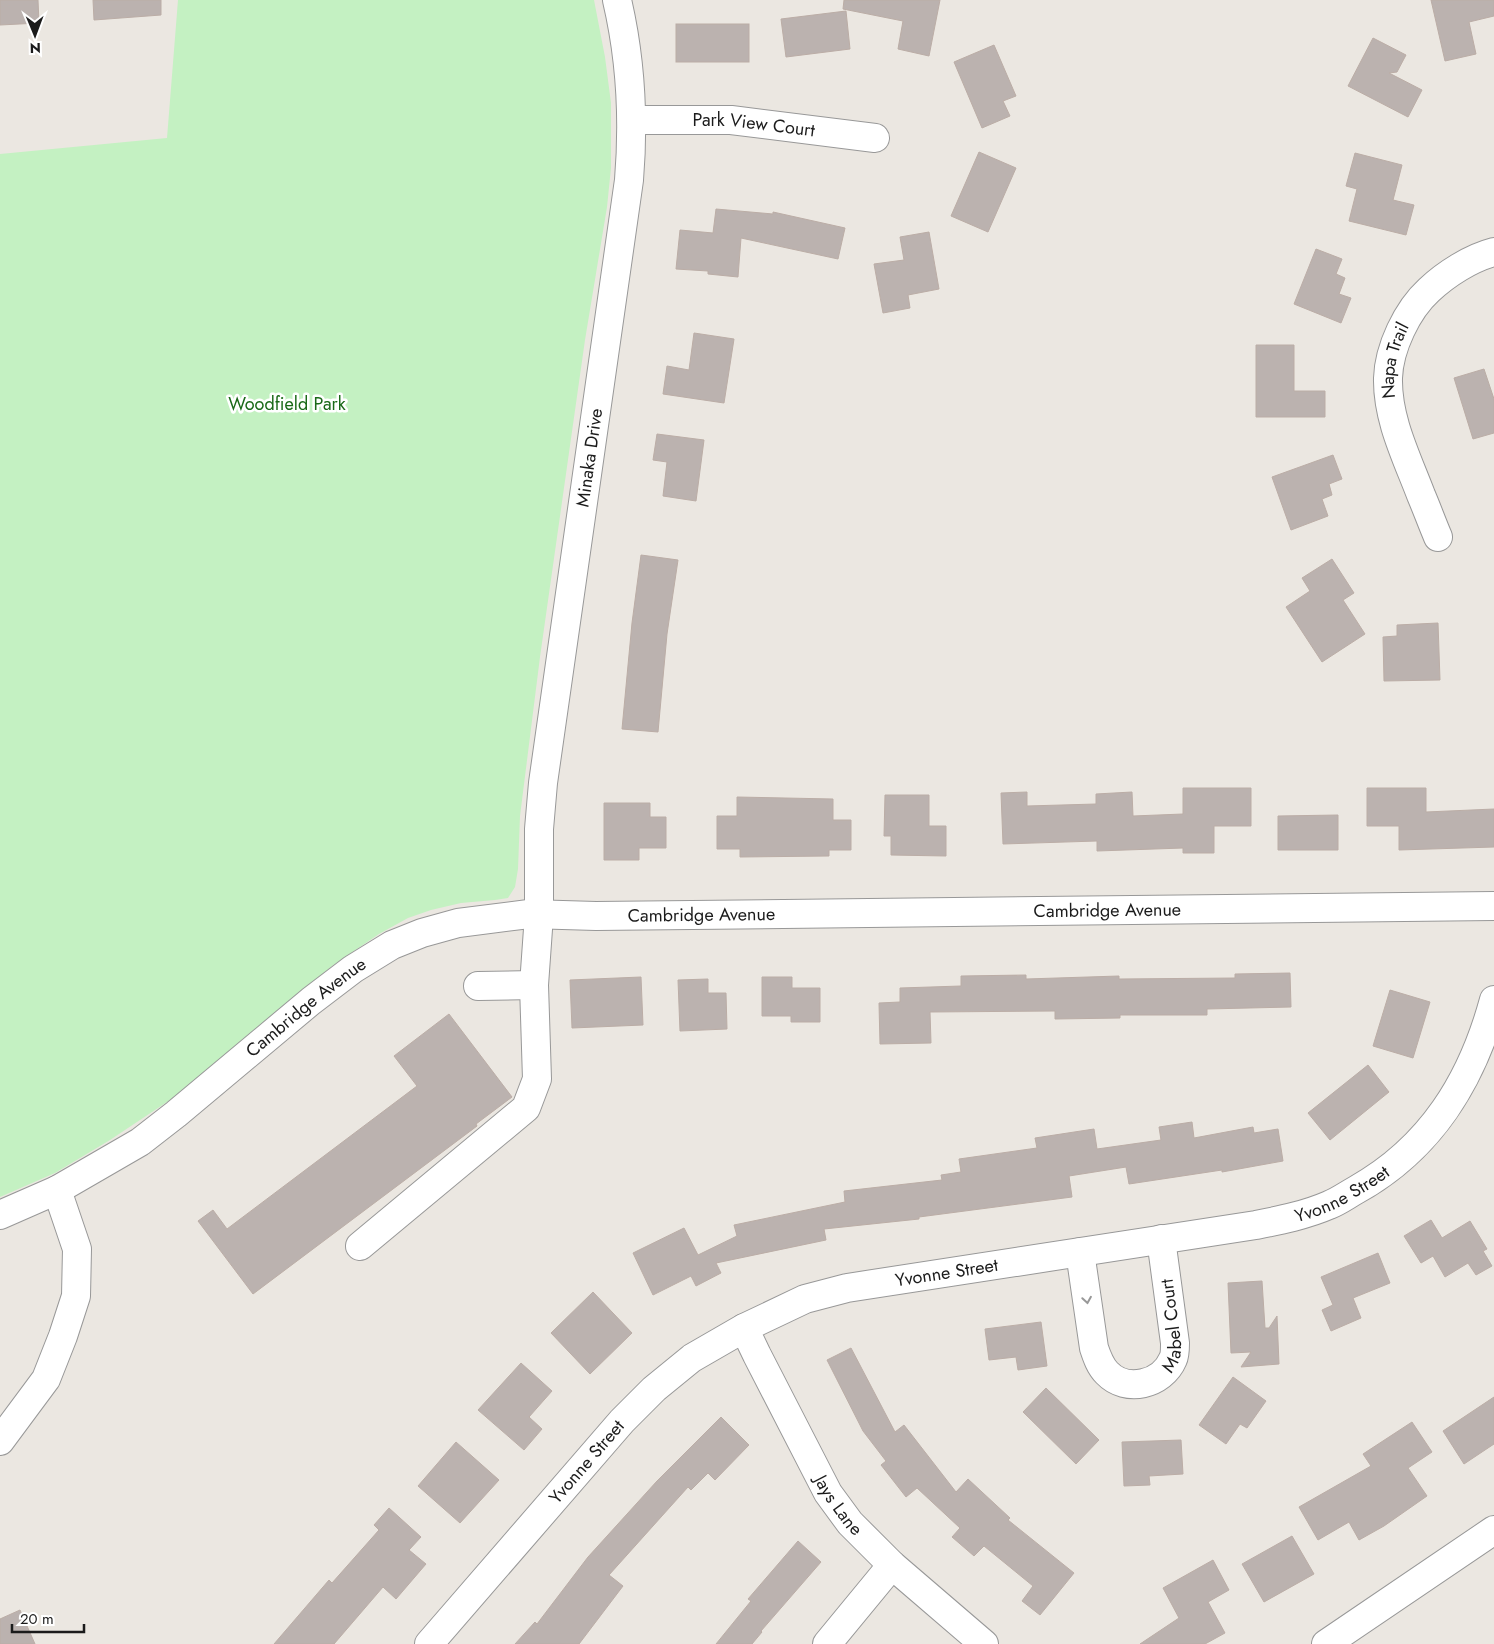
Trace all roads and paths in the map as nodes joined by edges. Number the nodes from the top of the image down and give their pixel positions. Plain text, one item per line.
1 (617, 0) edge
2 (632, 120) junction
3 (876, 138) dead end
4 (1494, 252) edge
5 (1438, 537) dead end
6 (1494, 906) edge
7 (539, 915) junction
8 (534, 985) junction
9 (478, 986) dead end
10 (1494, 1000) edge
11 (57, 1190) junction
12 (0, 1215) edge
13 (1161, 1239) junction
14 (360, 1246) dead end
15 (1080, 1252) junction
16 (744, 1328) junction
17 (0, 1442) edge
18 (1494, 1530) edge
19 (892, 1565) junction
20 (429, 1644) edge
21 (827, 1644) edge
22 (984, 1644) edge
23 (1326, 1644) edge

1 - 2 street, Minaka Drive
2 - 3 street, Park View Court
2 - 7 street, Minaka Drive
4 - 5 street, Napa Trail
6 - 7 street, Cambridge Avenue
7 - 8 street, Minaka Drive
7 - 11 street, Cambridge Avenue
8 - 9 street
8 - 14 street, Minaka Drive
10 - 13 street, Yvonne Street
11 - 12 street, Cambridge Avenue
11 - 17 street
13 - 15 street, Yvonne Street
15 -> 13 street, Mabel Court
15 - 16 street, Yvonne Street
16 - 19 street, Jays Lane
16 - 20 street, Yvonne Street
18 - 23 street
19 - 21 street
19 - 22 street, Jays Lane

